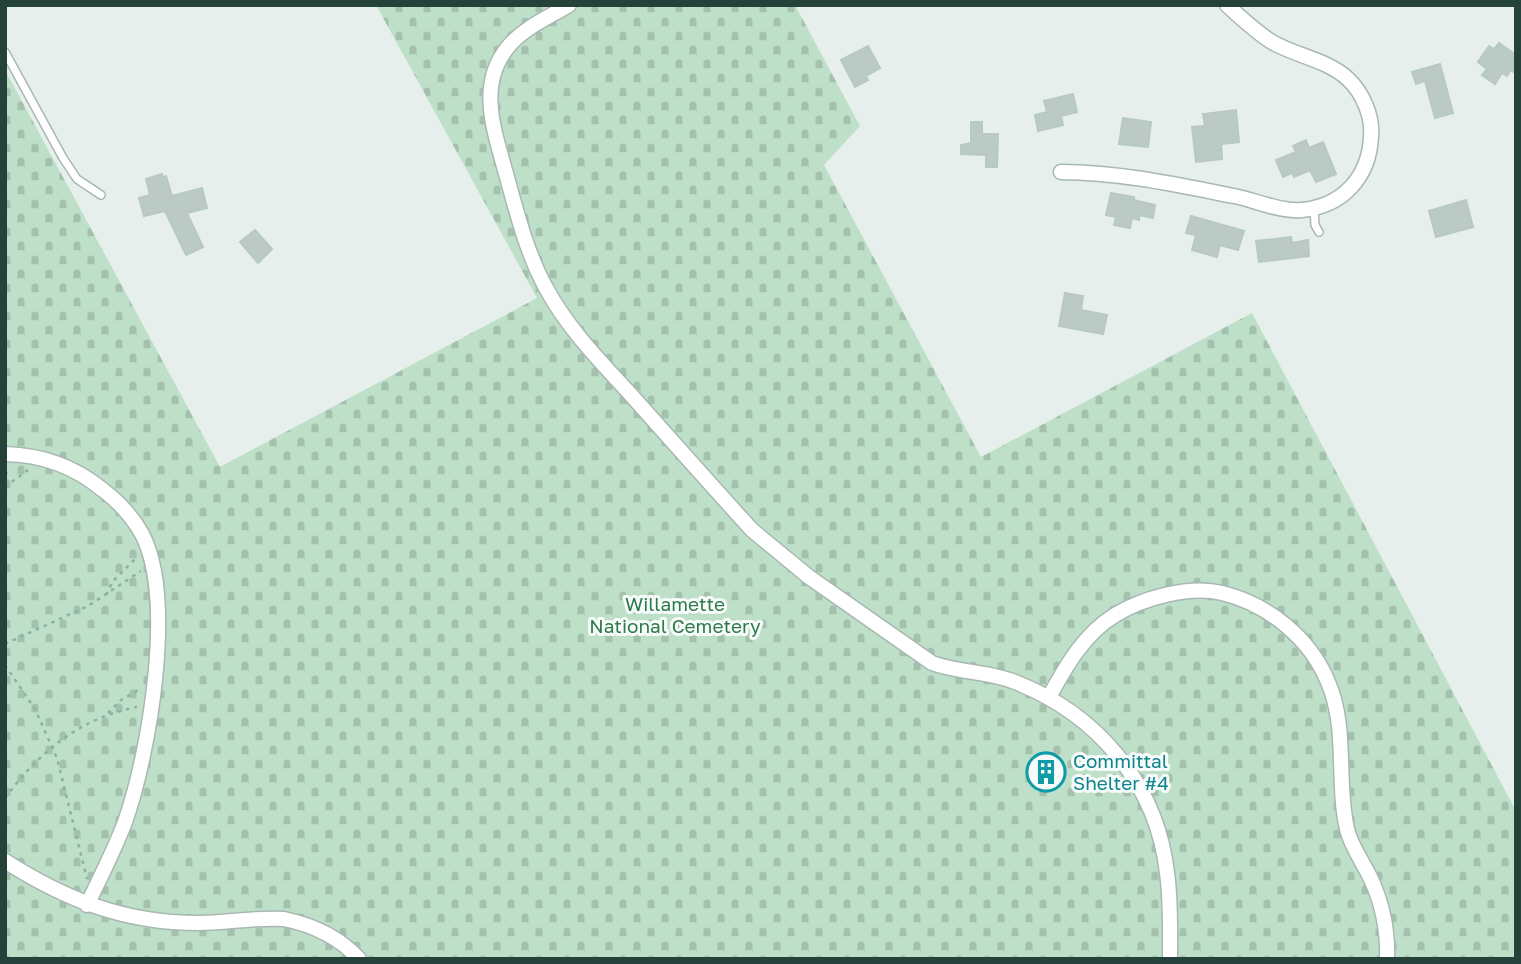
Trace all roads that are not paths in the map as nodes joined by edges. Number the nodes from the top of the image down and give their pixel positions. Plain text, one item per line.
1 (569, 5) edge
2 (1227, 5) edge
3 (5, 52) edge
4 (1061, 172) dead end
5 (101, 195) dead end
6 (1314, 208) junction
7 (1319, 232) dead end
8 (5, 454) edge
9 (1049, 696) junction
10 (5, 861) edge
11 (89, 900) junction
12 (359, 959) edge
13 (1170, 959) edge
14 (1387, 959) edge

1 - 9 street
2 - 6 street
3 - 5 lane
4 - 6 street
6 - 7 lane
8 - 11 street
9 - 13 street
9 - 14 street
10 - 11 street
11 - 12 street

